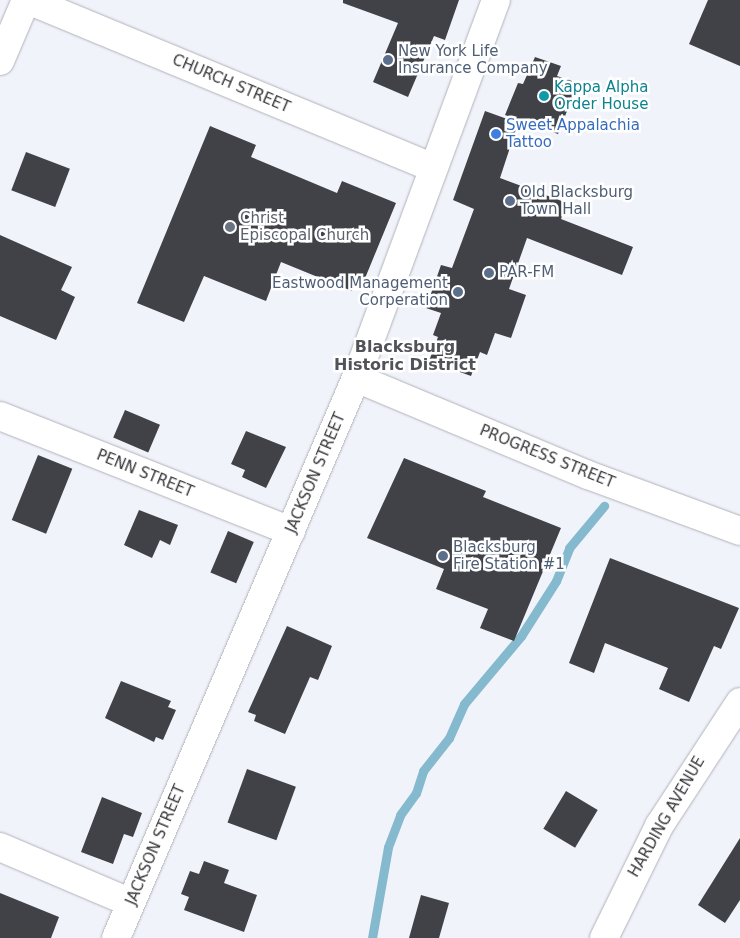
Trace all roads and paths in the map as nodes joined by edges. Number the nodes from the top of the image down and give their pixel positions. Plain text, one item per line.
1 (27, 0) edge
2 (496, 0) edge
3 (0, 61) edge
4 (434, 168) junction
5 (356, 378) junction
6 (0, 416) edge
7 (291, 531) junction
8 (740, 531) edge
9 (740, 702) edge
10 (0, 847) edge
11 (131, 903) junction
12 (116, 938) edge
13 (604, 938) edge

1 - 3 street
1 - 4 street, CHURCH STREET
2 - 4 street, JACKSON STREET
4 - 5 street, JACKSON STREET
5 - 7 street, JACKSON STREET
5 - 8 street, PROGRESS STREET
6 - 7 street, PENN STREET
7 - 11 street, JACKSON STREET
9 - 13 street, HARDING AVENUE
10 - 11 street
11 - 12 street, JACKSON STREET

